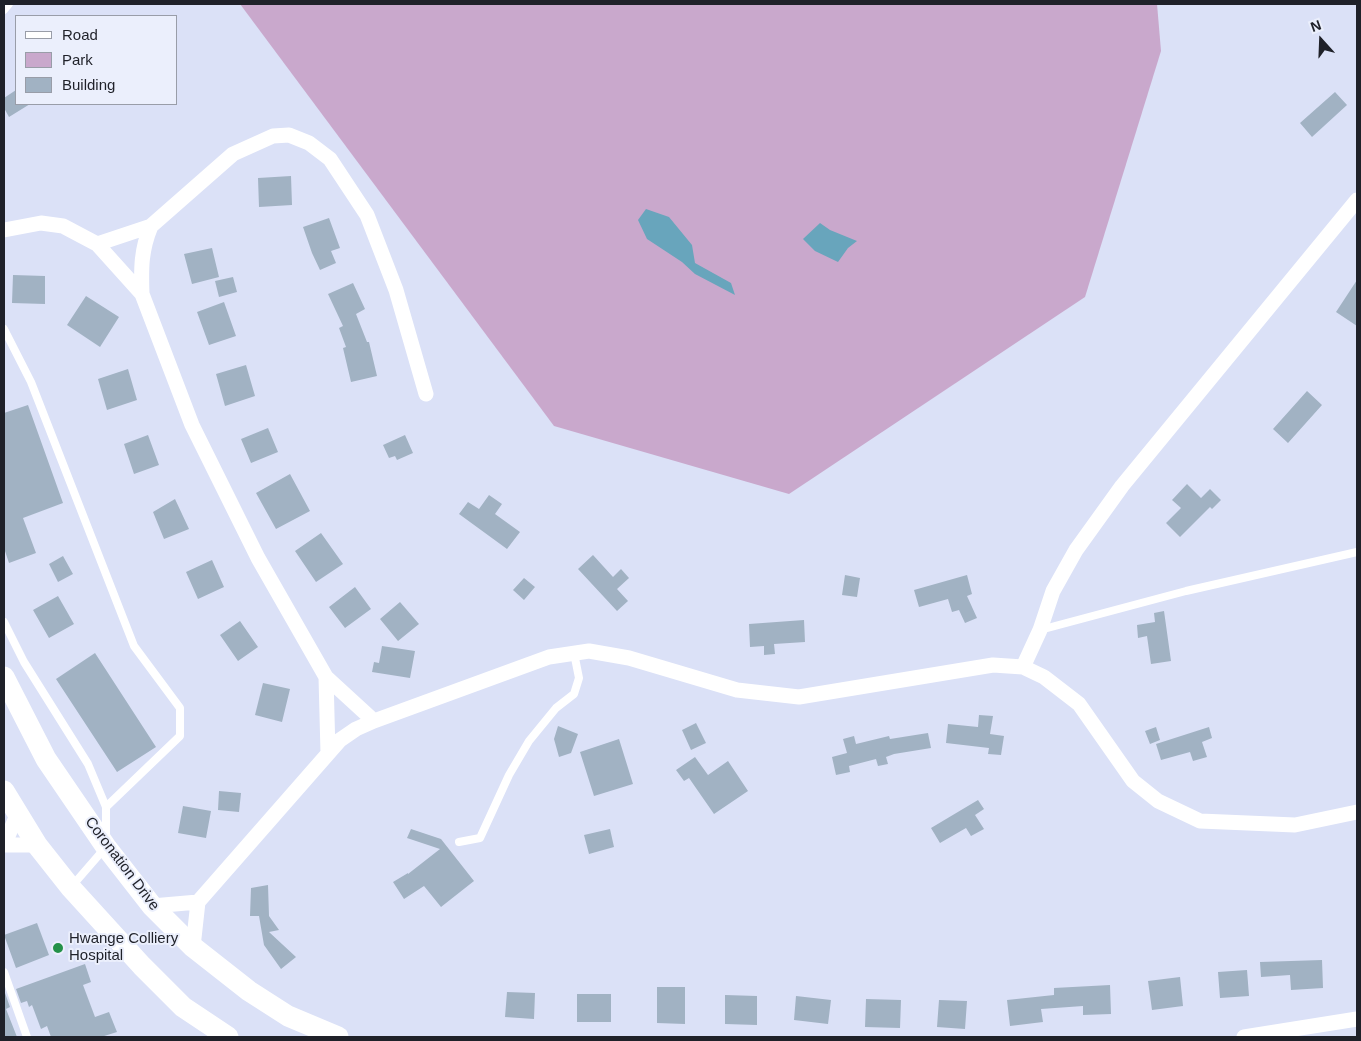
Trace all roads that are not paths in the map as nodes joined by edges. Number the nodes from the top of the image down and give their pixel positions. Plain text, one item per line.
1 (9, 4) edge
2 (4, 10) edge
3 (1357, 200) edge
4 (151, 226) junction
5 (4, 230) edge
6 (98, 244) junction
7 (142, 294) junction
8 (4, 329) edge
9 (426, 394) dead end
10 (1357, 552) edge
11 (4, 622) edge
12 (1040, 630) junction
13 (574, 653) junction
14 (1023, 667) junction
15 (4, 677) edge
16 (326, 677) junction
17 (374, 721) junction
18 (328, 753) junction
19 (4, 791) edge
20 (106, 807) junction
21 (1357, 812) edge
22 (18, 813) junction
23 (459, 842) dead end
24 (4, 845) edge
25 (37, 845) junction
26 (106, 847) junction
27 (71, 888) junction
28 (198, 902) junction
29 (152, 906) junction
30 (193, 947) junction
31 (4, 972) edge
32 (1357, 1019) edge
33 (28, 1037) edge
34 (226, 1037) edge
35 (338, 1037) edge
36 (1244, 1037) edge

1 - 2 lane
3 - 12 street
4 - 6 street
4 - 7 street
4 - 9 street
5 - 6 street
6 - 7 street
7 - 16 street
8 - 20 lane
10 - 12 lane
11 - 20 lane
12 - 14 street
13 - 14 street
13 - 17 street
13 - 23 lane
14 - 21 street
15 - 26 street, Coronation Drive
16 - 17 street
16 - 18 street
17 - 18 street
18 - 28 street
19 - 22 street
20 - 26 lane
22 - 24 street
22 - 25 street
24 - 25 street
25 - 27 street
26 - 27 lane
26 - 29 street, Coronation Drive
27 - 34 street
28 - 29 street
28 - 30 street
29 - 30 street, Coronation Drive
30 - 35 street, Coronation Drive
31 - 33 lane
32 - 36 street

